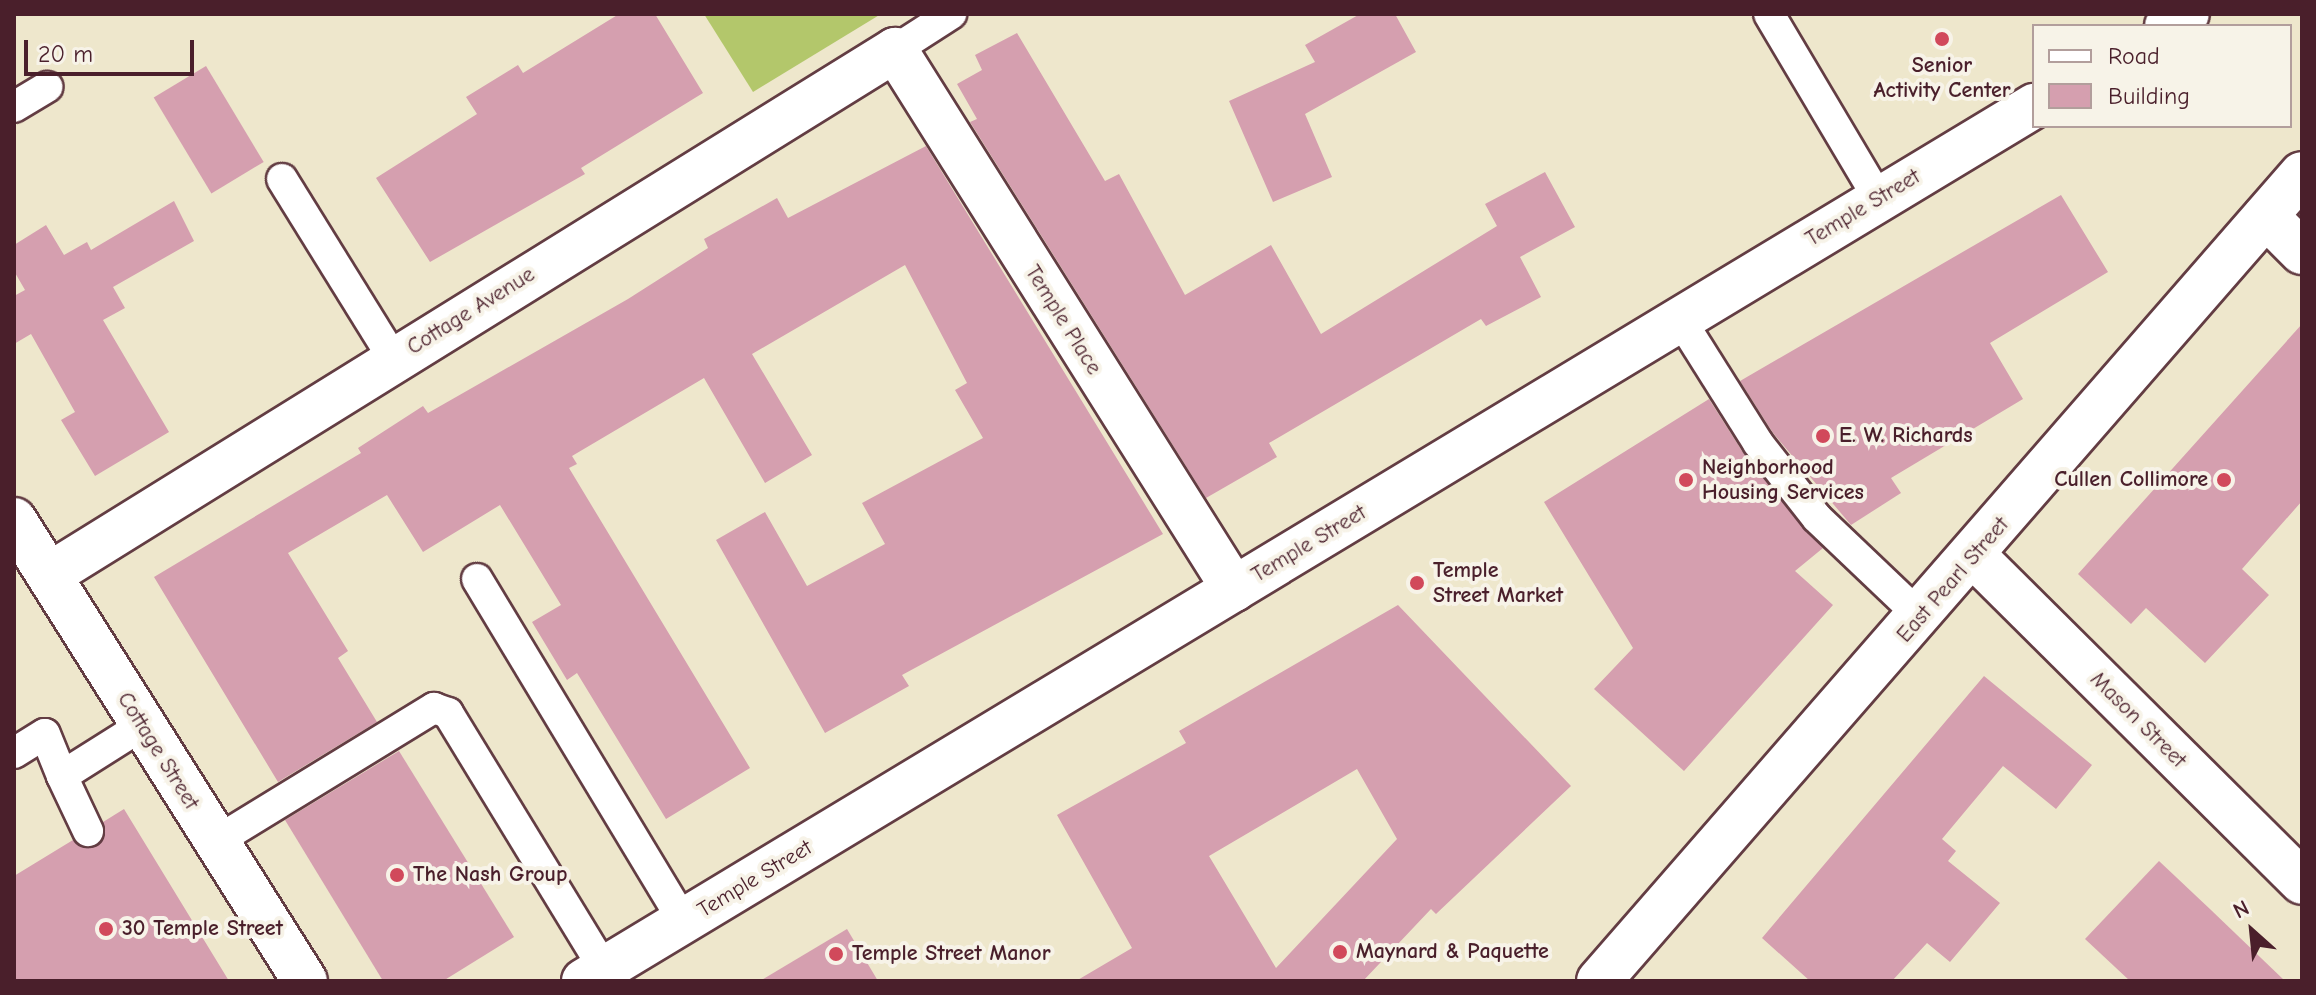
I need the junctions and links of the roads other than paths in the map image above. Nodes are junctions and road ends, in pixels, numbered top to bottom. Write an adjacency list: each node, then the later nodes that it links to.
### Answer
1 (951, 14): 3 (lane)
2 (1769, 14): 9 (lane)
3 (895, 50): 13 (street, Cottage Avenue); 18 (street, Temple Place)
4 (47, 87): 5 (lane)
5 (14, 107)
6 (2032, 107): 9 (street, Temple Street)
7 (2302, 174): 10 (street, East Pearl Street)
8 (282, 179): 13 (lane)
9 (1879, 199): 12 (street, Temple Street)
10 (2266, 216): 11 (street); 15 (street, East Pearl Street)
11 (2302, 252)
12 (1680, 319): 18 (street, Temple Street); 19 (lane)
13 (393, 358): 16 (street, Cottage Avenue)
14 (14, 520): 16 (street, Cottage Street)
15 (1975, 557): 19 (street, East Pearl Street); 25 (street, Mason Street)
16 (49, 575): 20 (street, Cottage Street)
17 (477, 579): 26 (lane)
18 (1234, 589): 26 (street, Temple Street)
19 (1921, 617): 29 (street, East Pearl Street)
20 (141, 726): 22 (lane); 24 (street, Cottage Street)
21 (14, 753): 22 (lane)
22 (62, 776): 23 (lane)
23 (88, 831)
24 (215, 842): 27 (lane); 28 (street, Cottage Street)
25 (2302, 882)
26 (684, 922): 27 (street, Temple Street)
27 (594, 975)
28 (305, 981)
29 (1599, 981)

